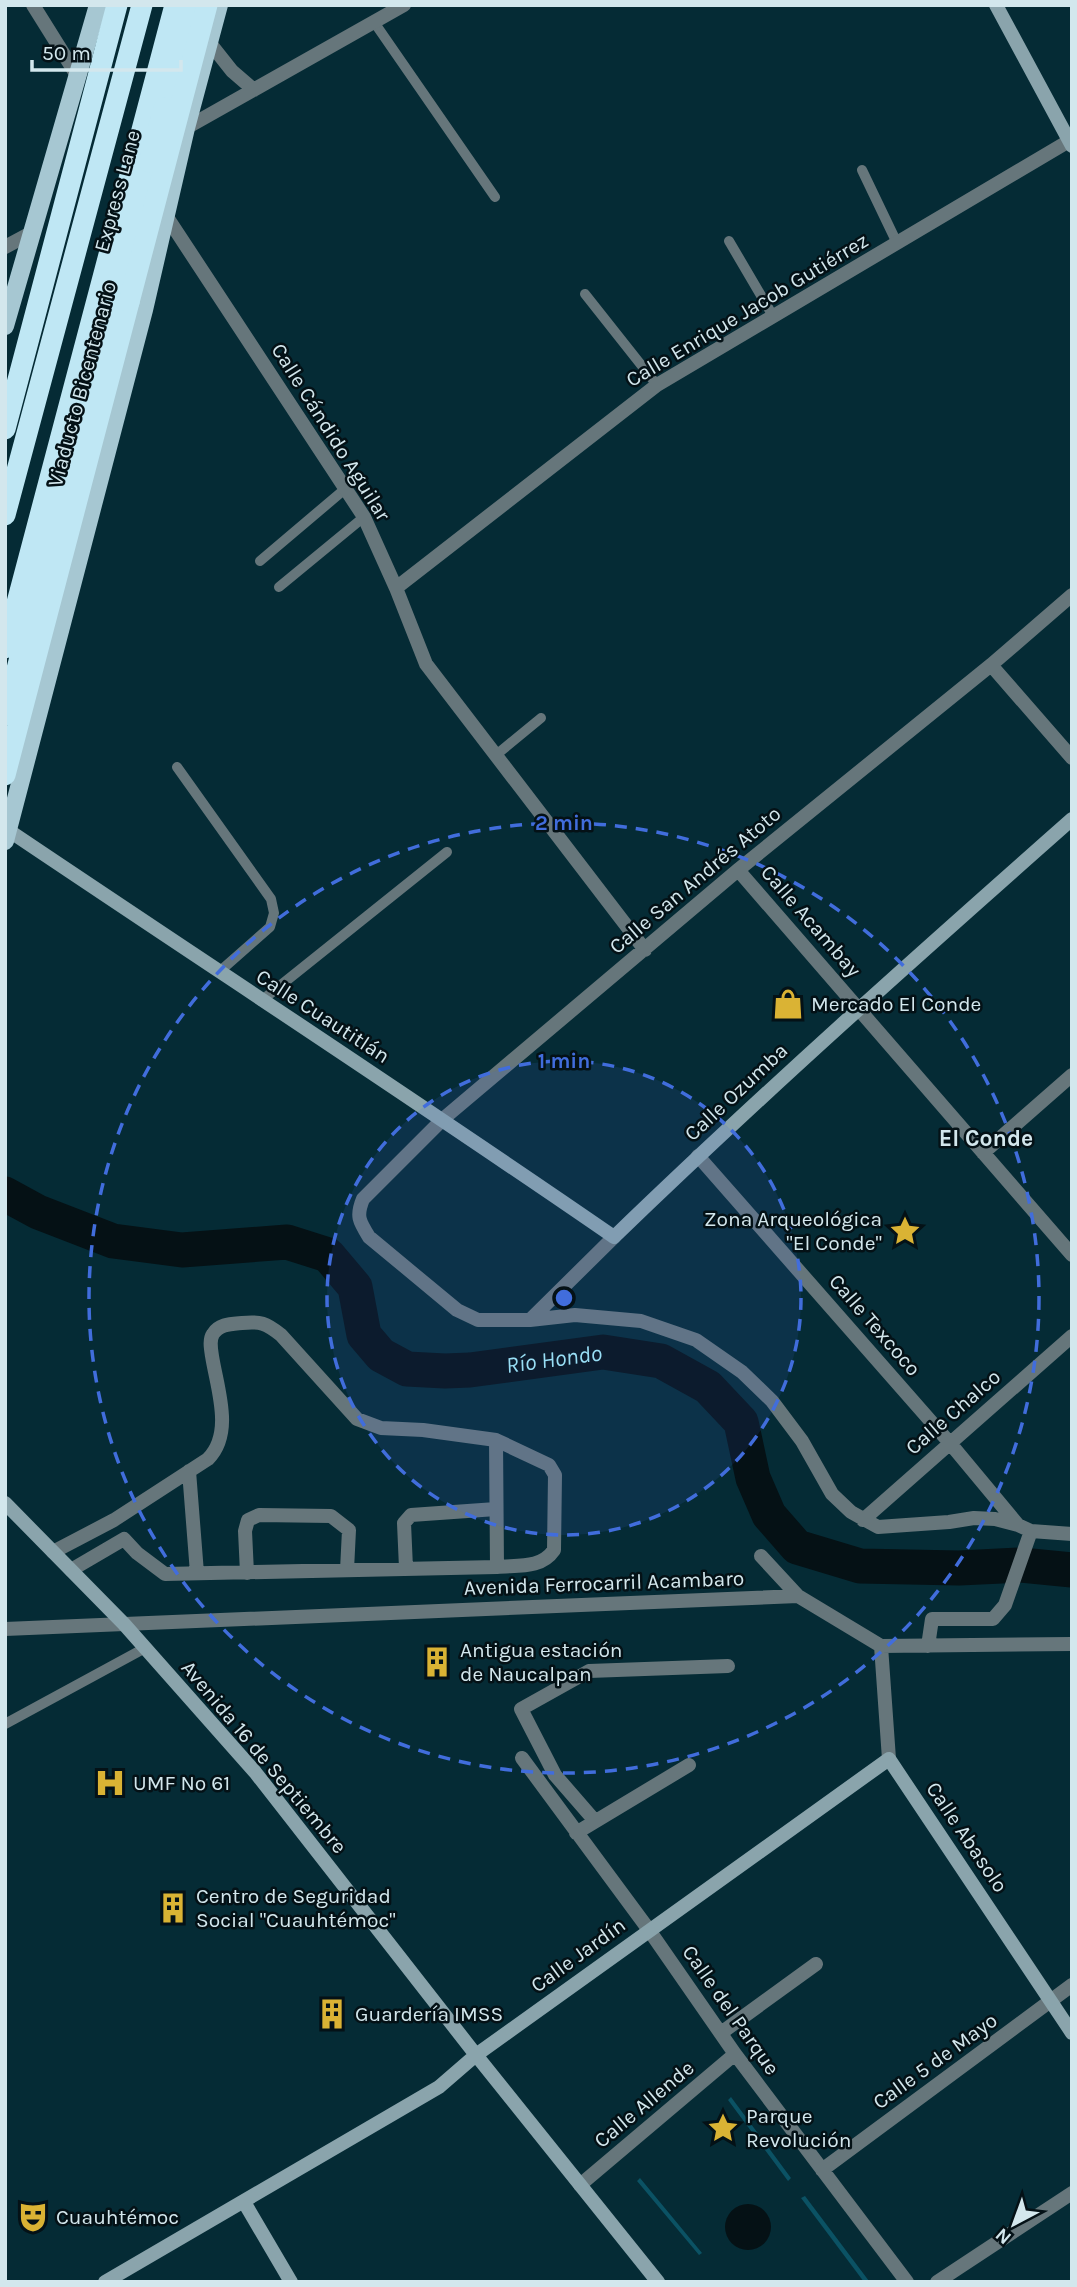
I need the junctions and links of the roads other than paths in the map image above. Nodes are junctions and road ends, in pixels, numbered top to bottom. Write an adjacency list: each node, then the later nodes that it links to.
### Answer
1 (33, 5): 14 (street)
2 (99, 5): 14 (main road)
3 (117, 5): 30 (highway)
4 (142, 5): 32 (highway)
5 (175, 5): 19 (highway)
6 (190, 5): 40 (highway, Express Lane, bridge)
7 (207, 5): 45 (highway, Viaducto Bicentenario, bridge)
8 (219, 5): 12 (main road)
9 (404, 5): 11 (street)
10 (996, 5): 17 (street)
11 (373, 22): 15 (street); 20 (lane)
12 (209, 42): 13 (main road); 15 (street)
13 (202, 68): 16 (main road); 19 (highway)
14 (78, 77): 22 (main road)
15 (254, 90): 16 (street)
16 (186, 128): 21 (main road)
17 (1070, 144): 24 (street, Calle Enrique Jacob Gutiérrez)
18 (862, 170): 24 (lane)
19 (132, 171): 38 (highway)
20 (495, 197)
21 (165, 214): 31 (street, Calle Cándido Aguilar); 47 (main road)
22 (33, 232): 25 (street); 28 (main road)
23 (729, 242): 27 (lane)
24 (897, 243): 27 (street, Calle Enrique Jacob Gutiérrez)
25 (5, 247)
26 (585, 294): 29 (lane)
27 (774, 316): 29 (street, Calle Enrique Jacob Gutiérrez)
28 (5, 326)
29 (657, 385): 36 (street, Calle Enrique Jacob Gutiérrez)
30 (5, 429)
31 (345, 489): 33 (street, Calle Cándido Aguilar); 34 (lane)
32 (5, 515)
33 (364, 517): 35 (lane); 36 (street, Calle Cándido Aguilar)
34 (260, 561)
35 (279, 587)
36 (396, 588): 42 (street, Calle Cándido Aguilar)
37 (1072, 595): 39 (street, Calle San Andrés Atoto)
38 (5, 648)
39 (990, 665): 43 (street); 49 (street, Calle San Andrés Atoto)
40 (5, 715)
41 (541, 718): 42 (lane)
42 (496, 755): 50 (street, Calle Cándido Aguilar)
43 (1072, 758)
44 (177, 767): 51 (lane)
45 (5, 775)
46 (1072, 818): 53 (street, Calle Ozumba)
47 (7, 836): 51 (street, Calle Cuautitlán)
48 (447, 852): 52 (lane)
49 (738, 870): 50 (street, Calle San Andrés Atoto); 53 (street, Calle Acambay)
50 (645, 950): 55 (street, Calle San Andrés Atoto)
51 (219, 972): 52 (street, Calle Cuautitlán)
52 (261, 1000): 55 (street, Calle Cuautitlán)
53 (859, 1007): 56 (street, Calle Acambay); 57 (street, Calle Ozumba)
54 (1072, 1074): 56 (street)
55 (443, 1119): 58 (street, Calle Cuautitlán); 60 (street, Calle San Andrés Atoto)
56 (983, 1153): 59 (street, Calle Acambay)
57 (698, 1156): 58 (street, Calle Ozumba); 63 (street, Calle Texcoco)
58 (614, 1237): 60 (street, Calle Ozumba)
59 (1072, 1255)
60 (530, 1320): 68 (street)
61 (1072, 1336): 63 (street, Calle Chalco)
62 (496, 1440): 64 (street); 66 (street); 74 (street)
63 (949, 1442): 68 (street, Calle Chalco); 69 (street, Calle Texcoco)
64 (189, 1471): 67 (street); 78 (street)
65 (5, 1503): 72 (street, Avenida 16 de Septiembre)
66 (496, 1509): 74 (street); 75 (street)
67 (114, 1520): 71 (street); 72 (street)
68 (863, 1520): 69 (street)
69 (1025, 1532): 70 (street); 85 (street)
70 (1072, 1534)
71 (124, 1539): 76 (street); 78 (street)
72 (53, 1552): 76 (street, Avenida 16 de Septiembre)
73 (761, 1556): 80 (street)
74 (497, 1567): 75 (street)
75 (406, 1568): 77 (street)
76 (71, 1570): 81 (street, Avenida 16 de Septiembre)
77 (348, 1570): 79 (street); 79 (street)
78 (197, 1573): 79 (street)
79 (247, 1573)
80 (798, 1596): 81 (street, Avenida Ferrocarril Acambaro); 84 (street)
81 (124, 1624): 82 (street, Avenida Ferrocarril Acambaro); 86 (street, Avenida 16 de Septiembre)
82 (5, 1629)
83 (1072, 1644): 85 (street)
84 (881, 1646): 85 (street); 90 (street, Calle Abasolo)
85 (928, 1646)
86 (145, 1648): 88 (lane); 101 (street, Avenida 16 de Septiembre)
87 (727, 1666): 92 (street)
88 (5, 1724)
89 (522, 1758): 93 (street, Calle del Parque)
90 (889, 1759): 94 (street, Calle Jardín); 97 (street, Calle Abasolo)
91 (689, 1765): 92 (street)
92 (595, 1821): 93 (street)
93 (576, 1833): 94 (street, Calle del Parque)
94 (649, 1930): 99 (street, Calle del Parque); 101 (street, Calle Jardín)
95 (816, 1964): 99 (street)
96 (1072, 1985): 97 (street, Calle 5 de Mayo)
97 (1052, 2001): 98 (street, Calle Abasolo); 102 (street, Calle 5 de Mayo)
98 (1072, 2033)
99 (721, 2034): 100 (street, Calle del Parque)
100 (735, 2054): 102 (street, Calle del Parque); 103 (street, Calle Allende)
101 (476, 2055): 103 (street, Avenida 16 de Septiembre); 105 (street, Calle Jardín)
102 (822, 2170): 109 (street, Calle del Parque)
103 (580, 2185): 108 (street, Avenida 16 de Septiembre)
104 (1072, 2193): 110 (street)
105 (244, 2202): 106 (street, Calle Jardín); 107 (street)
106 (105, 2282)
107 (291, 2282)
108 (658, 2282)
109 (907, 2282)
110 (937, 2282)

